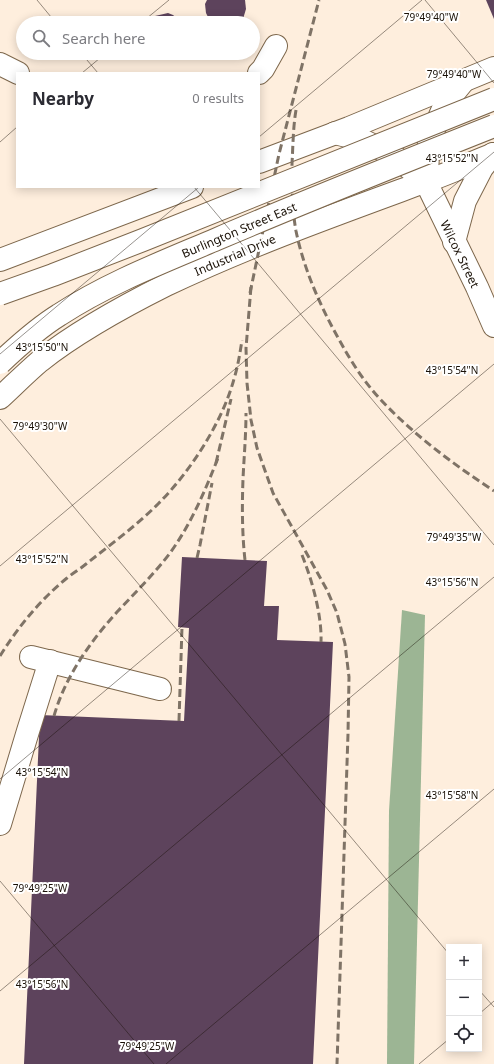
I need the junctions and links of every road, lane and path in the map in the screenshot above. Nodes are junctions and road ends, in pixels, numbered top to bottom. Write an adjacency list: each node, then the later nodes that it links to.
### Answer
1 (276, 46): 5 (street)
2 (0, 64): 4 (street)
3 (494, 68): 6 (street)
4 (16, 72)
5 (260, 72)
6 (465, 80): 9 (street); 12 (street)
7 (494, 99): 16 (street, Burlington Street East, bridge)
8 (494, 126): 18 (street, Burlington Street East, bridge)
9 (335, 133): 11 (street); 12 (street)
10 (493, 154): 12 (street, Industrial Drive); 14 (street)
11 (260, 162)
12 (426, 182): 14 (street, Wilcox Street); 19 (street, Industrial Drive)
13 (189, 188): 15 (street)
14 (454, 242): 17 (street, Wilcox Street)
15 (0, 260)
16 (0, 294)
17 (494, 326)
18 (0, 362)
19 (0, 398)
20 (160, 689): 21 (street)
21 (0, 824)

